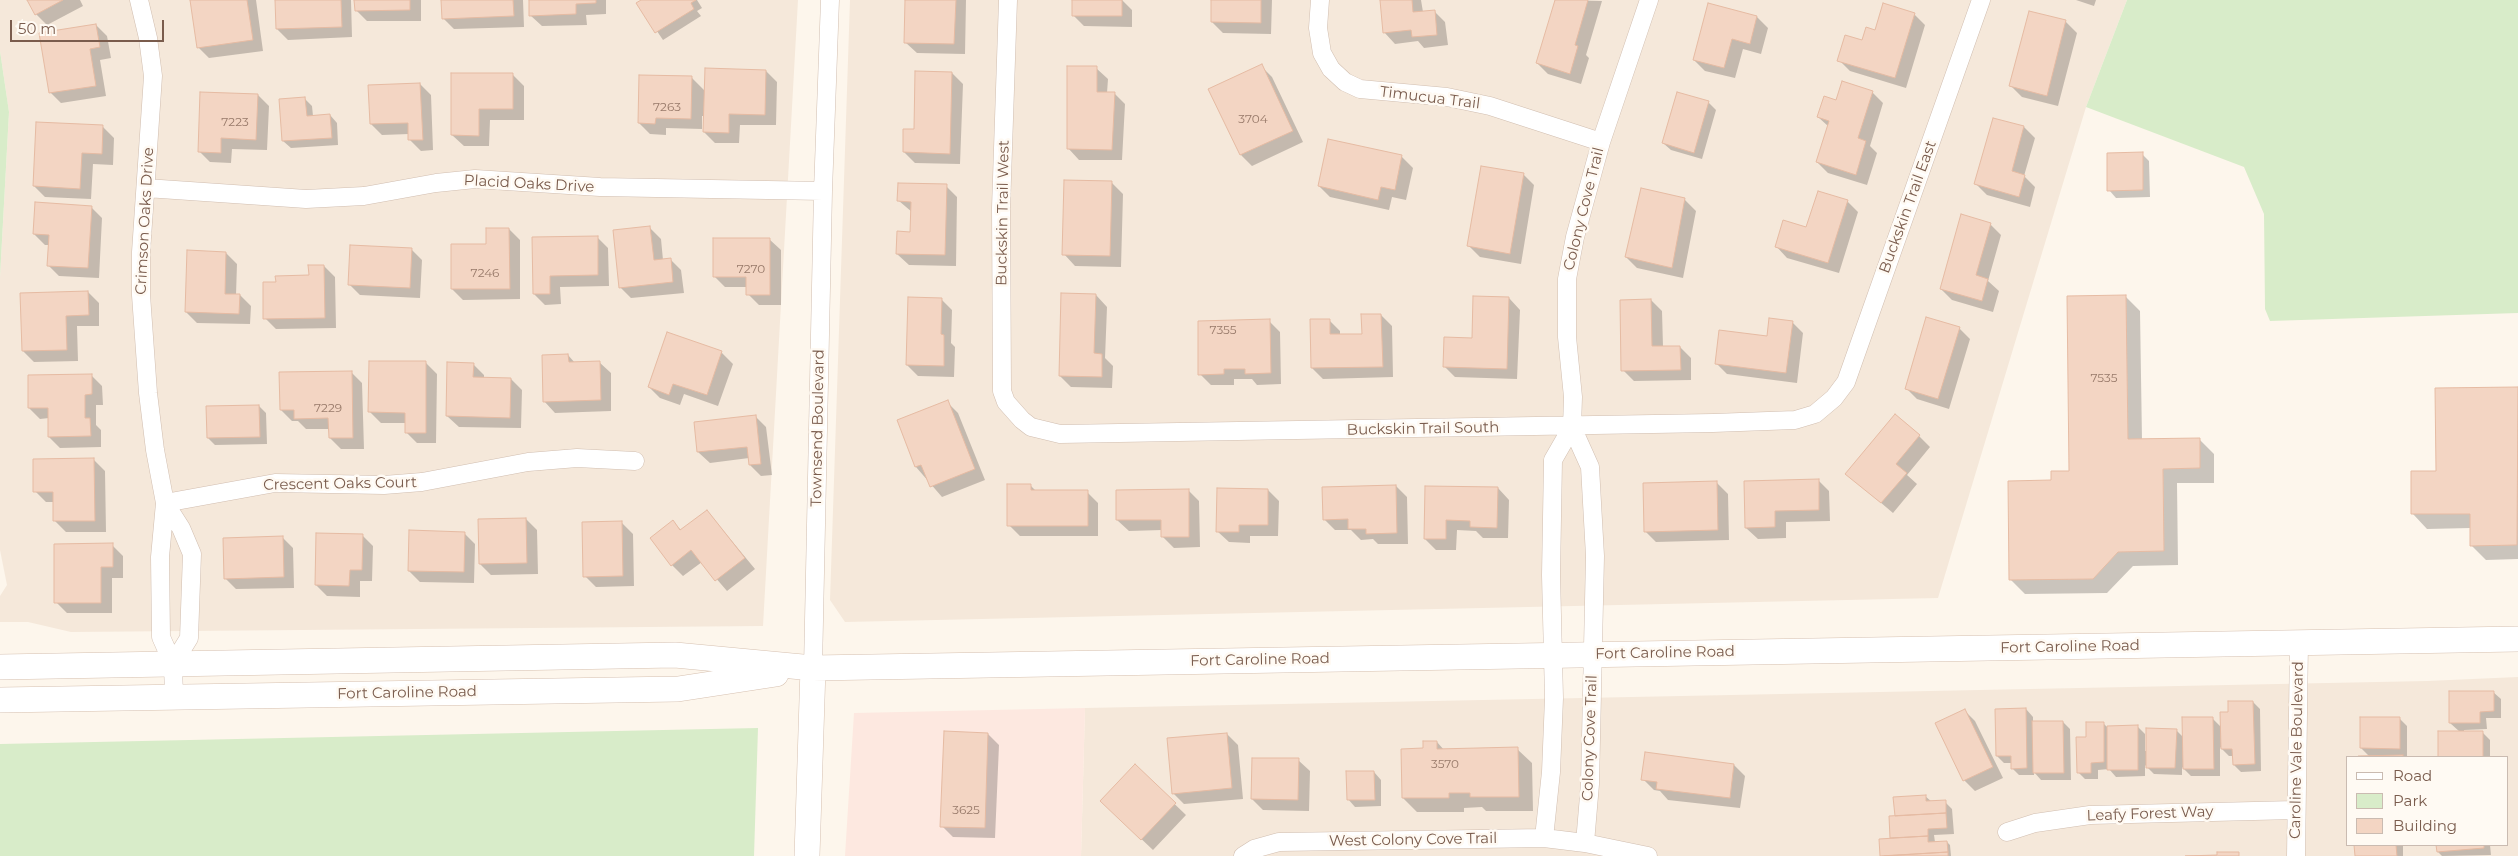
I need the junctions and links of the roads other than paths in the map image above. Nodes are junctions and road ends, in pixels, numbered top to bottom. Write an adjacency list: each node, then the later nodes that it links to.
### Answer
1 (139, 0): 8 (street, Crimson Oaks Drive)
2 (830, 0): 9 (street, Townsend Boulevard)
3 (1008, 0): 11 (street, Buckskin Trail West)
4 (1320, 0): 7 (street, Timucua Trail)
5 (1650, 0): 7 (street, Colony Cove Trail)
6 (1981, 0): 10 (street, Buckskin Trail East)
7 (1601, 142): 12 (street, Colony Cove Trail)
8 (146, 188): 9 (street, Placid Oaks Drive); 14 (street, Crimson Oaks Drive)
9 (823, 191): 21 (street, Townsend Boulevard)
10 (1824, 407): 12 (street, Buckskin Trail South)
11 (1022, 420): 12 (street, Buckskin Trail South)
12 (1572, 426): 17 (street, Colony Cove Trail); 18 (street, Colony Cove Trail)
13 (634, 461): 14 (street, Crescent Oaks Court)
14 (165, 503): 19 (street, Crimson Oaks Drive); 19 (street, Crimson Oaks Drive)
15 (2518, 639): 16 (street, Fort Caroline Road)
16 (2299, 643): 18 (street, Fort Caroline Road); 24 (street, Caroline Vale Boulevard)
17 (1554, 654): 18 (street, Fort Caroline Road); 21 (street, Fort Caroline Road); 26 (street, Colony Cove Trail)
18 (1594, 654): 27 (street, Colony Cove Trail)
19 (173, 664): 20 (street, Fort Caroline Road); 21 (street, Fort Caroline Road); 22 (street, Crimson Oaks Drive)
20 (0, 667)
21 (813, 668): 22 (street, Fort Caroline Road); 28 (street, Townsend Boulevard)
22 (174, 697): 23 (street, Fort Caroline Road)
23 (0, 700)
24 (2296, 810): 25 (street, Leafy Forest Way); 31 (street, Caroline Vale Boulevard)
25 (2007, 832)
26 (1544, 838): 27 (street, West Colony Cove Trail); 29 (street, West Colony Cove Trail)
27 (1585, 843): 30 (street, West Colony Cove Trail)
28 (806, 856)
29 (1243, 856)
30 (1648, 856)
31 (2296, 856)

